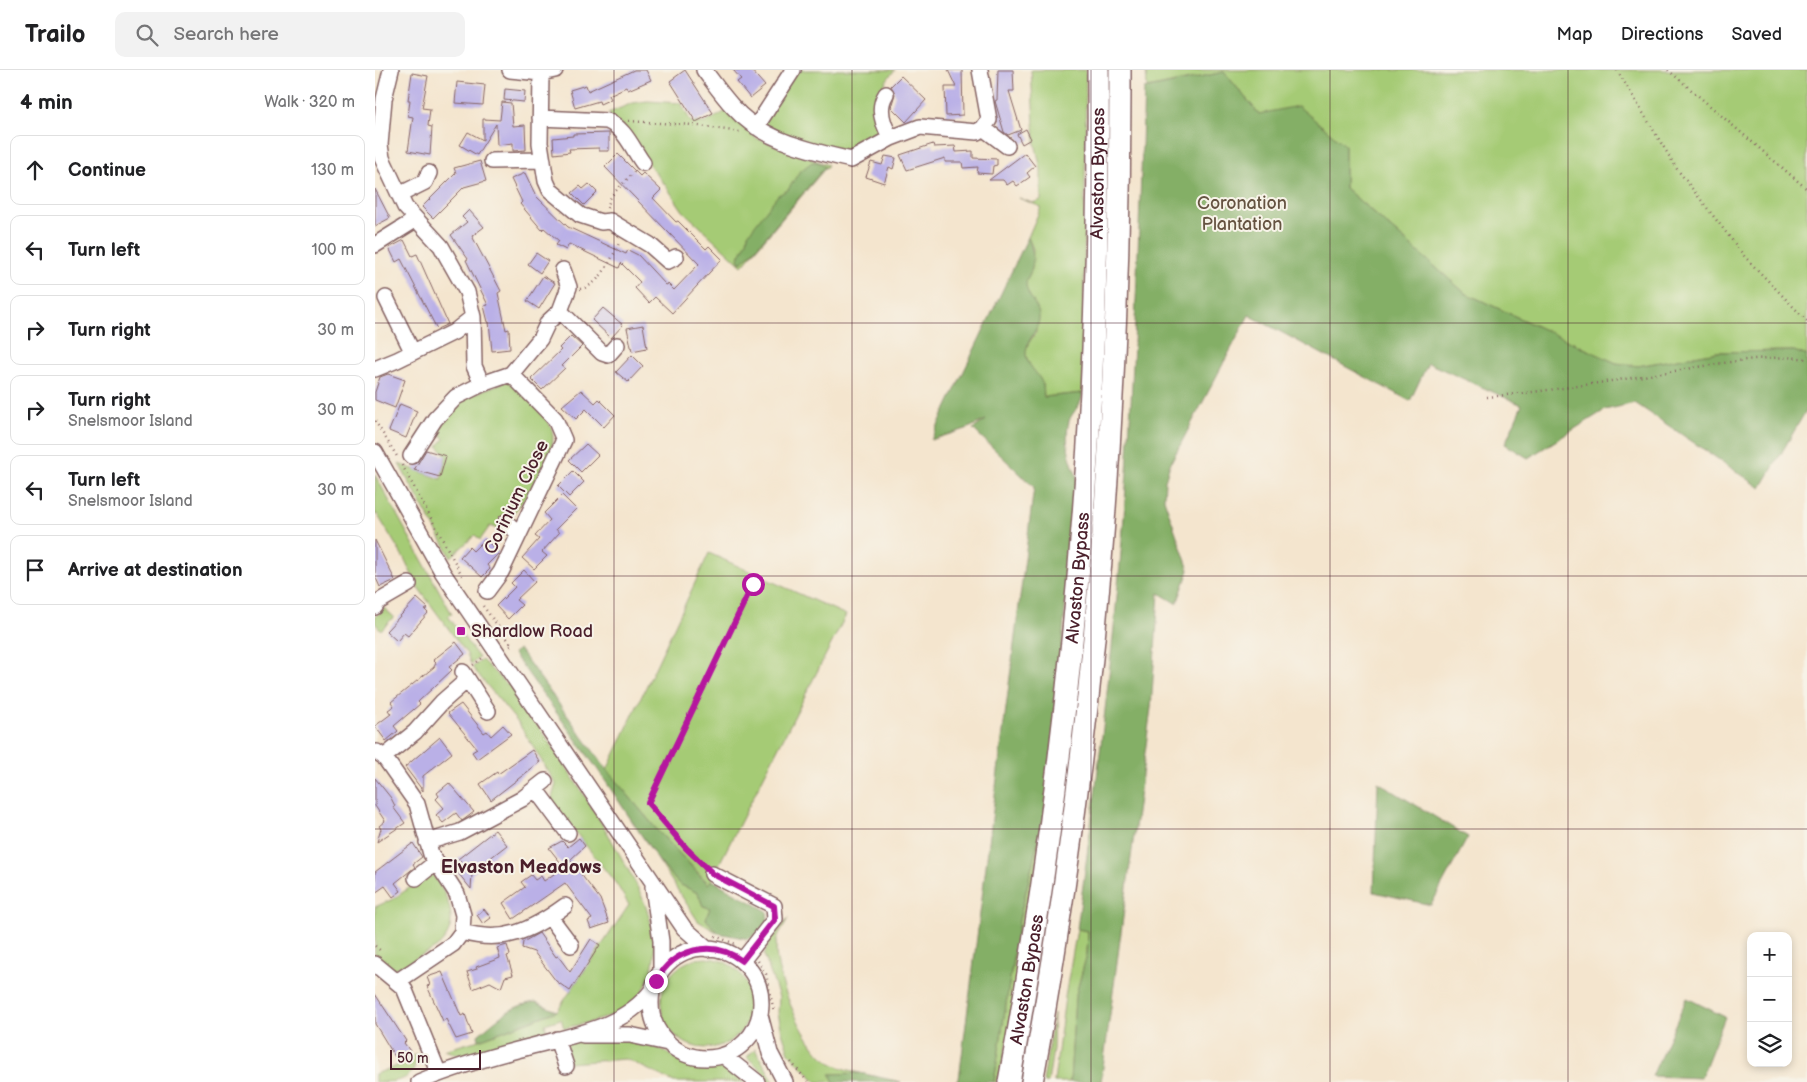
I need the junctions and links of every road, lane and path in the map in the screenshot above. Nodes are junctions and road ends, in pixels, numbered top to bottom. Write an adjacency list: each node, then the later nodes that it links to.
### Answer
1 (391, 70): 17 (street)
2 (510, 70): 10 (street)
3 (704, 70): 14 (street)
4 (793, 70): 14 (street)
5 (980, 70): 15 (street)
6 (1098, 70): 85 (highway, Alvaston Bypass)
7 (1120, 70): 86 (highway, Alvaston Bypass)
8 (1617, 70): 35 (path)
9 (1668, 70): 23 (path)
10 (548, 71): 12 (street)
11 (886, 94): 16 (street)
12 (540, 118): 13 (street); 19 (street)
13 (607, 121): 14 (path); 21 (street)
14 (757, 127): 16 (street)
15 (983, 128): 16 (street); 18 (street)
16 (891, 138)
17 (377, 145): 24 (street)
18 (1007, 146)
19 (543, 160): 20 (street); 26 (street)
20 (492, 161)
21 (643, 163): 26 (path)
22 (429, 173): 24 (street)
23 (1807, 189)
24 (399, 195): 25 (street)
25 (415, 220): 28 (street); 34 (street)
26 (605, 221): 27 (street)
27 (625, 230): 29 (street); 31 (path)
28 (375, 245)
29 (676, 257)
30 (563, 270): 31 (street)
31 (569, 290): 33 (street)
32 (386, 298): 37 (street)
33 (560, 310): 36 (street); 40 (street)
34 (473, 317): 37 (street); 41 (street)
35 (1807, 320)
36 (617, 345)
37 (412, 351): 39 (street)
38 (1807, 359): 42 (path)
39 (375, 369)
40 (511, 374): 41 (street); 47 (street, Corinium Close)
41 (482, 384): 45 (street)
42 (1487, 397)
43 (375, 421): 48 (path)
44 (375, 452): 53 (street)
45 (411, 456)
46 (506, 522): 47 (street)
47 (519, 534): 51 (street, Corinium Close)
48 (465, 580)
49 (409, 584): 52 (street)
50 (753, 584): 59 (path)
51 (483, 596): 53 (path)
52 (376, 602)
53 (496, 652): 54 (path); 61 (street)
54 (468, 681): 55 (street); 57 (street)
55 (488, 711)
56 (568, 833): 57 (street)
57 (427, 842): 58 (street)
58 (435, 863): 60 (street); 64 (street)
59 (713, 874): 67 (street)
60 (416, 878)
61 (652, 883): 65 (street); 69 (street)
62 (565, 906): 63 (street)
63 (550, 918): 64 (street); 66 (street)
64 (462, 932): 70 (street)
65 (709, 941): 67 (street); 67 (path); 69 (street)
66 (571, 945)
67 (745, 957): 72 (street); 73 (path)
68 (376, 966): 70 (street)
69 (661, 972): 71 (street)
70 (398, 981): 80 (street)
71 (653, 989): 74 (street); 76 (street)
72 (759, 1015): 77 (street); 83 (street)
73 (775, 1017)
74 (576, 1035): 75 (street); 76 (street)
75 (557, 1039): 79 (street); 80 (street)
76 (668, 1043): 77 (street)
77 (724, 1056): 82 (street)
78 (787, 1057): 84 (path)
79 (566, 1066)
80 (439, 1074): 81 (street)
81 (419, 1082)
82 (757, 1082)
83 (785, 1082)
84 (808, 1082)
85 (1009, 1082)
86 (1032, 1082)

